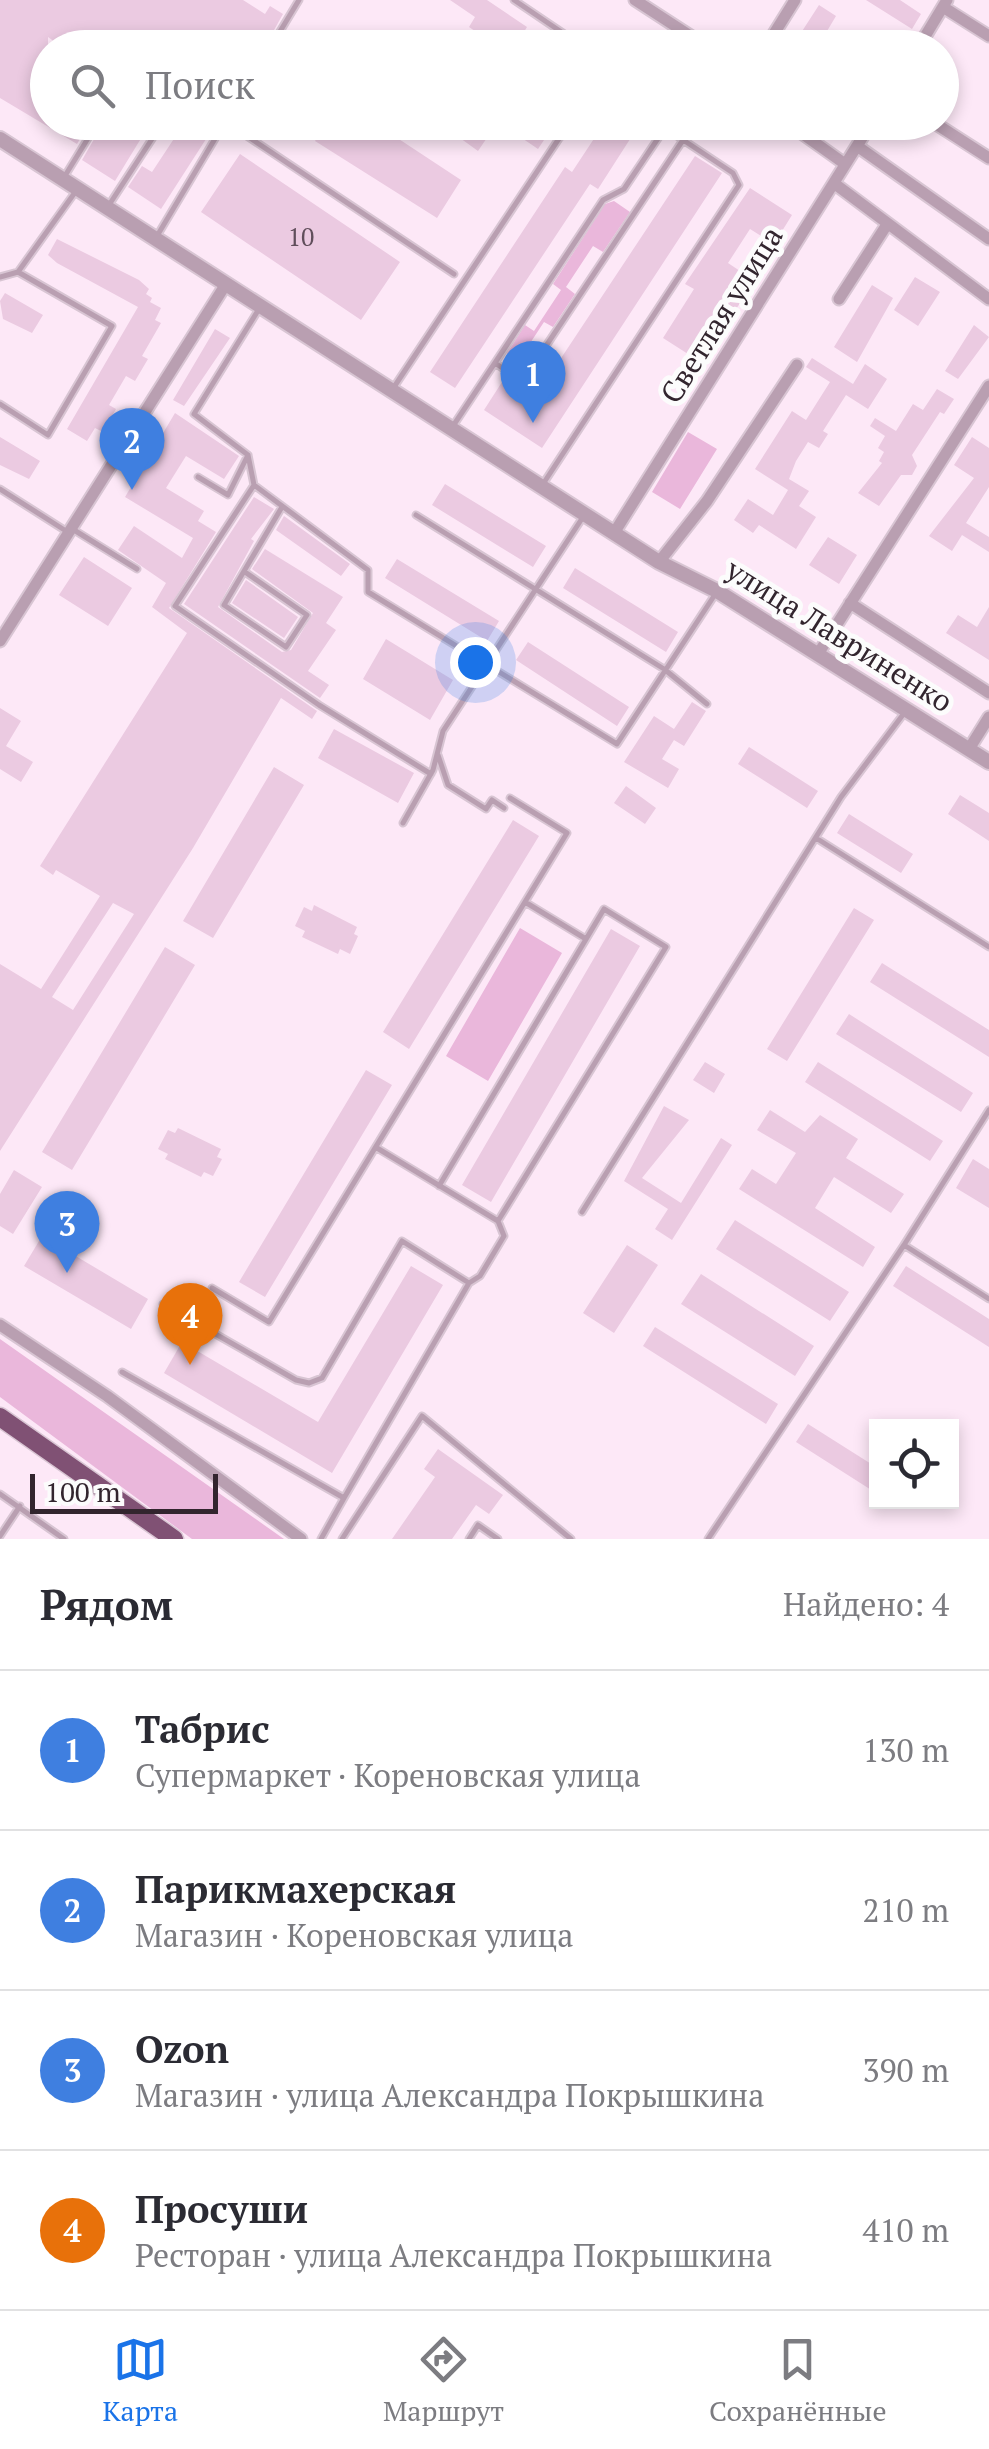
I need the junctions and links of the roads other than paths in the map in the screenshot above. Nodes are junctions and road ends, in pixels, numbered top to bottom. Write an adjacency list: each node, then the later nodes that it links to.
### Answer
1 (299, 0): 6 (lane)
2 (514, 0): 7 (lane)
3 (796, 0): 9 (street)
4 (644, 2): 8 (street)
5 (945, 3): 10 (street); 11 (street)
6 (281, 30)
7 (559, 30)
8 (683, 30)
9 (777, 30)
10 (929, 30)
11 (989, 36)
12 (0, 139): 26 (street, улица Лавриненко)
13 (959, 139): 24 (street)
14 (87, 140): 26 (lane)
15 (151, 140): 29 (lane)
16 (215, 140): 31 (lane)
17 (253, 140): 34 (lane)
18 (558, 140): 43 (lane)
19 (657, 140): 40 (lane)
20 (682, 140): 40 (lane); 49 (lane)
21 (811, 140): 25 (street)
22 (861, 140): 23 (street, Светлая улица)
23 (857, 146): 25 (street, Светлая улица); 32 (street)
24 (989, 158)
25 (845, 164): 27 (street, Светлая улица)
26 (63, 179): 28 (street, улица Лавриненко)
27 (834, 184): 30 (street); 55 (street, Светлая улица)
28 (78, 189): 29 (street, улица Лавриненко); 33 (lane)
29 (107, 208): 31 (street, улица Лавриненко)
30 (886, 226): 37 (street); 38 (street)
31 (156, 239): 36 (street, улица Лавриненко)
32 (989, 239)
33 (18, 272): 35 (lane); 44 (lane)
34 (454, 274)
35 (0, 277)
36 (226, 284): 39 (street, улица Лавриненко); 54 (street)
37 (839, 299)
38 (989, 299)
39 (260, 306): 43 (street, улица Лавриненко); 46 (lane)
40 (494, 363): 45 (lane)
41 (798, 365): 56 (street)
42 (989, 386): 61 (street)
43 (392, 390): 45 (street, улица Лавриненко)
44 (0, 404)
45 (451, 428): 49 (street, улица Лавриненко)
46 (248, 455): 47 (lane); 48 (lane)
47 (198, 477)
48 (254, 485): 51 (lane); 73 (lane)
49 (541, 486): 52 (street, улица Лавриненко)
50 (0, 489): 54 (lane)
51 (282, 506): 58 (lane); 64 (lane)
52 (584, 514): 55 (street, улица Лавриненко); 60 (lane)
53 (416, 515): 60 (lane)
54 (70, 530): 57 (lane); 62 (street)
55 (614, 533): 56 (street, улица Лавриненко)
56 (658, 562): 59 (street, улица Лавриненко)
57 (137, 569)
58 (244, 572): 58 (lane)
59 (717, 591): 63 (street, улица Лавриненко); 65 (lane)
60 (538, 592): 64 (lane); 65 (lane)
61 (850, 603): 63 (street); 66 (street, улица Лавриненко)
62 (0, 641)
63 (818, 654): 68 (street, улица Лавриненко)
64 (488, 665): 65 (lane); 71 (lane)
65 (664, 669): 67 (lane)
66 (989, 693)
67 (707, 704)
68 (907, 710): 70 (street, улица Лавриненко); 77 (lane)
69 (989, 717): 70 (street)
70 (968, 749): 72 (street, улица Лавриненко)
71 (438, 752): 73 (lane); 75 (lane)
72 (989, 762)
73 (431, 774): 76 (lane)
74 (510, 798): 78 (lane)
75 (504, 808)
76 (403, 823)
77 (816, 838): 80 (lane); 84 (lane)
78 (525, 902): 79 (lane); 82 (lane)
79 (586, 938): 83 (lane); 85 (lane)
80 (989, 947)
81 (989, 1110): 86 (lane)
82 (376, 1147): 83 (lane); 88 (lane)
83 (439, 1186): 85 (lane)
84 (582, 1212)
85 (498, 1221): 87 (lane)
86 (904, 1245): 89 (lane); 108 (lane)
87 (470, 1283): 90 (lane); 96 (lane)
88 (212, 1288)
89 (989, 1299)
90 (163, 1304)
91 (0, 1325): 102 (street)
92 (122, 1372): 96 (lane)
93 (0, 1418): 101 (highway)
94 (0, 1431): 100 (highway)
95 (0, 1494): 97 (lane)
96 (344, 1498): 103 (lane)
97 (20, 1506): 98 (lane); 99 (lane)
98 (0, 1536)
99 (64, 1539)
100 (158, 1539)
101 (174, 1539)
102 (301, 1539)
103 (321, 1539)
104 (342, 1539): 107 (lane)
105 (469, 1539): 106 (lane)
106 (498, 1539)
107 (571, 1539)
108 (708, 1539)

